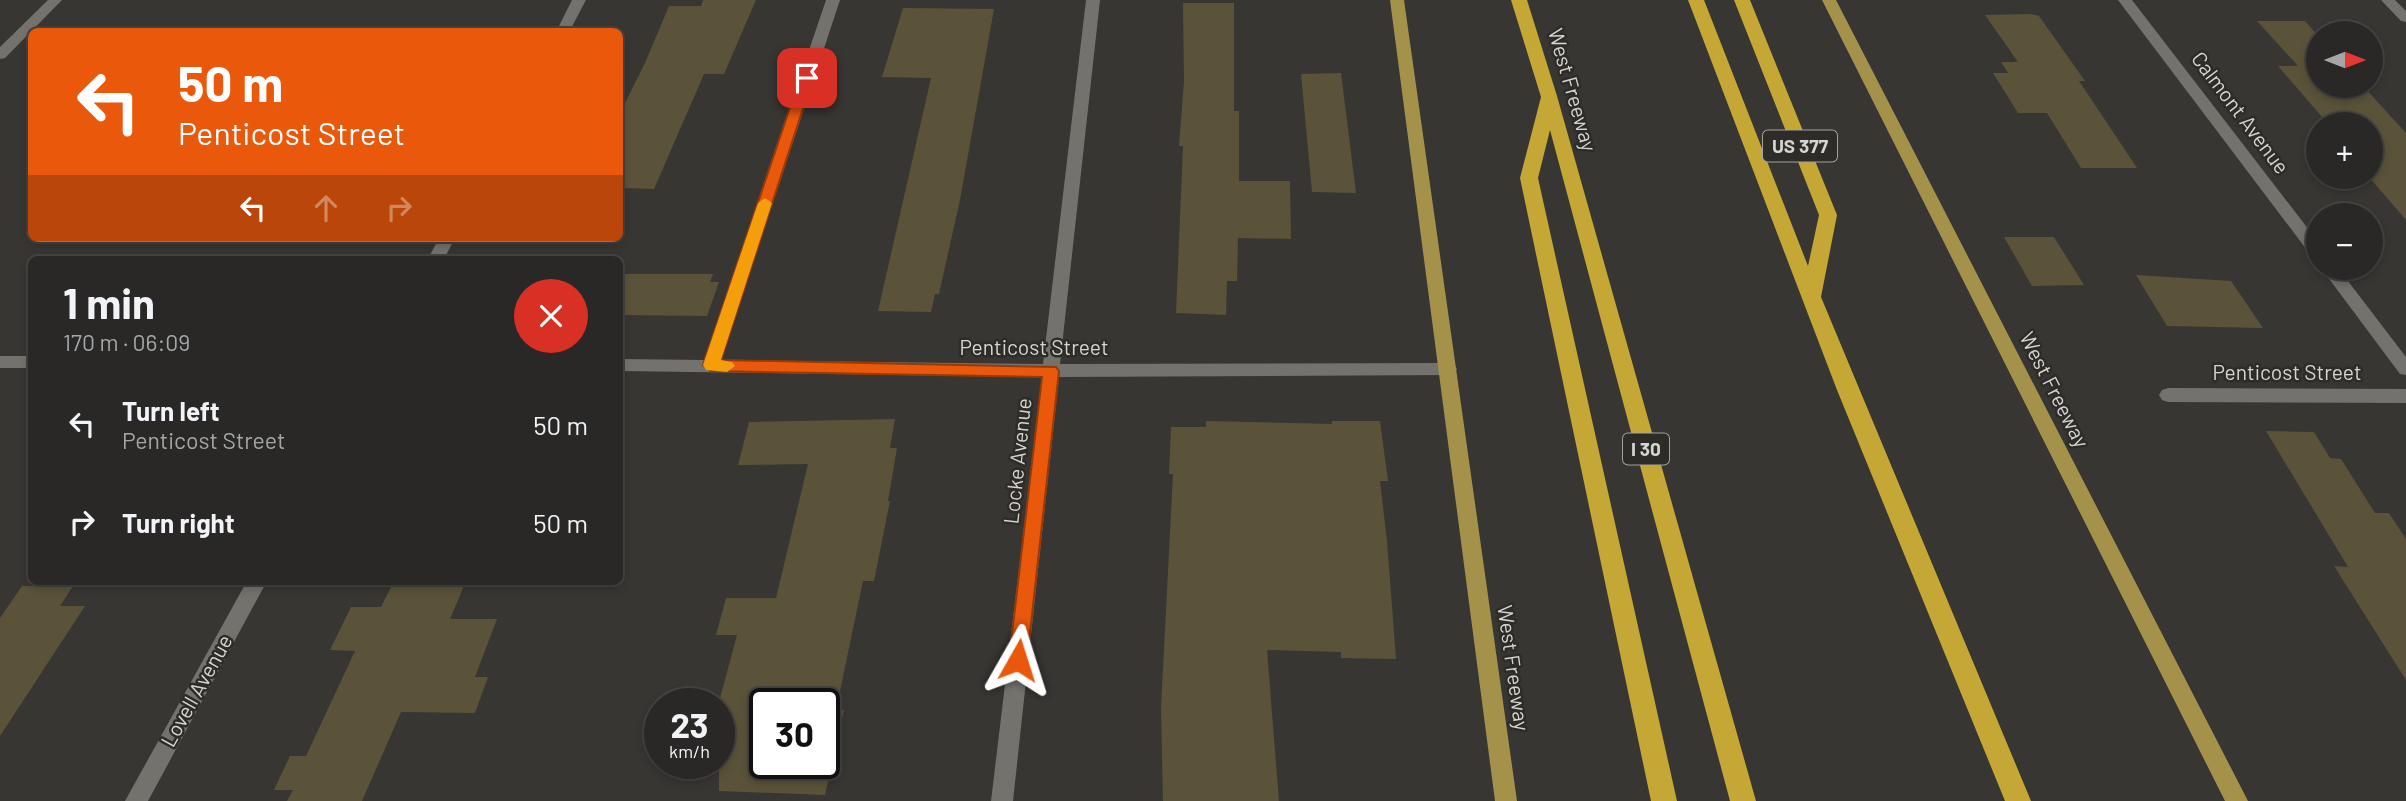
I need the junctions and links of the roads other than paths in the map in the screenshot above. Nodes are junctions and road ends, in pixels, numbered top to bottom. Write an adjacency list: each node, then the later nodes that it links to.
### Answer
1 (55, 0): 14 (street)
2 (579, 0): 13 (street)
3 (833, 0): 22 (street)
4 (1093, 0): 25 (street, Locke Avenue)
5 (1397, 0): 23 (main road, West Freeway)
6 (1519, 0): 15 (highway, West Freeway / I 30)
7 (1696, 0): 18 (highway)
8 (1742, 0): 18 (highway, US 377)
9 (1829, 0): 35 (main road, West Freeway)
10 (2125, 0): 16 (street, Calmont Avenue)
11 (2388, 0): 12 (street)
12 (2406, 18)
13 (564, 28)
14 (0, 55)
15 (1549, 96): 32 (highway); 33 (highway, West Freeway / I 30)
16 (2306, 237)
17 (2338, 280): 24 (street)
18 (1812, 296): 34 (highway)
19 (0, 362): 20 (street)
20 (28, 362)
21 (623, 365): 22 (street, Penticost Street)
22 (711, 365): 25 (street, Penticost Street)
23 (1448, 369): 25 (street, Penticost Street); 31 (main road, West Freeway)
24 (2406, 369)
25 (1051, 371): 30 (street, Locke Avenue)
26 (2168, 396): 27 (street, Penticost Street)
27 (2406, 396)
28 (255, 585): 29 (street, Lovell Avenue)
29 (136, 801)
30 (1002, 801)
31 (1506, 801)
32 (1664, 801)
33 (1743, 801)
34 (2018, 801)
35 (2236, 801)

